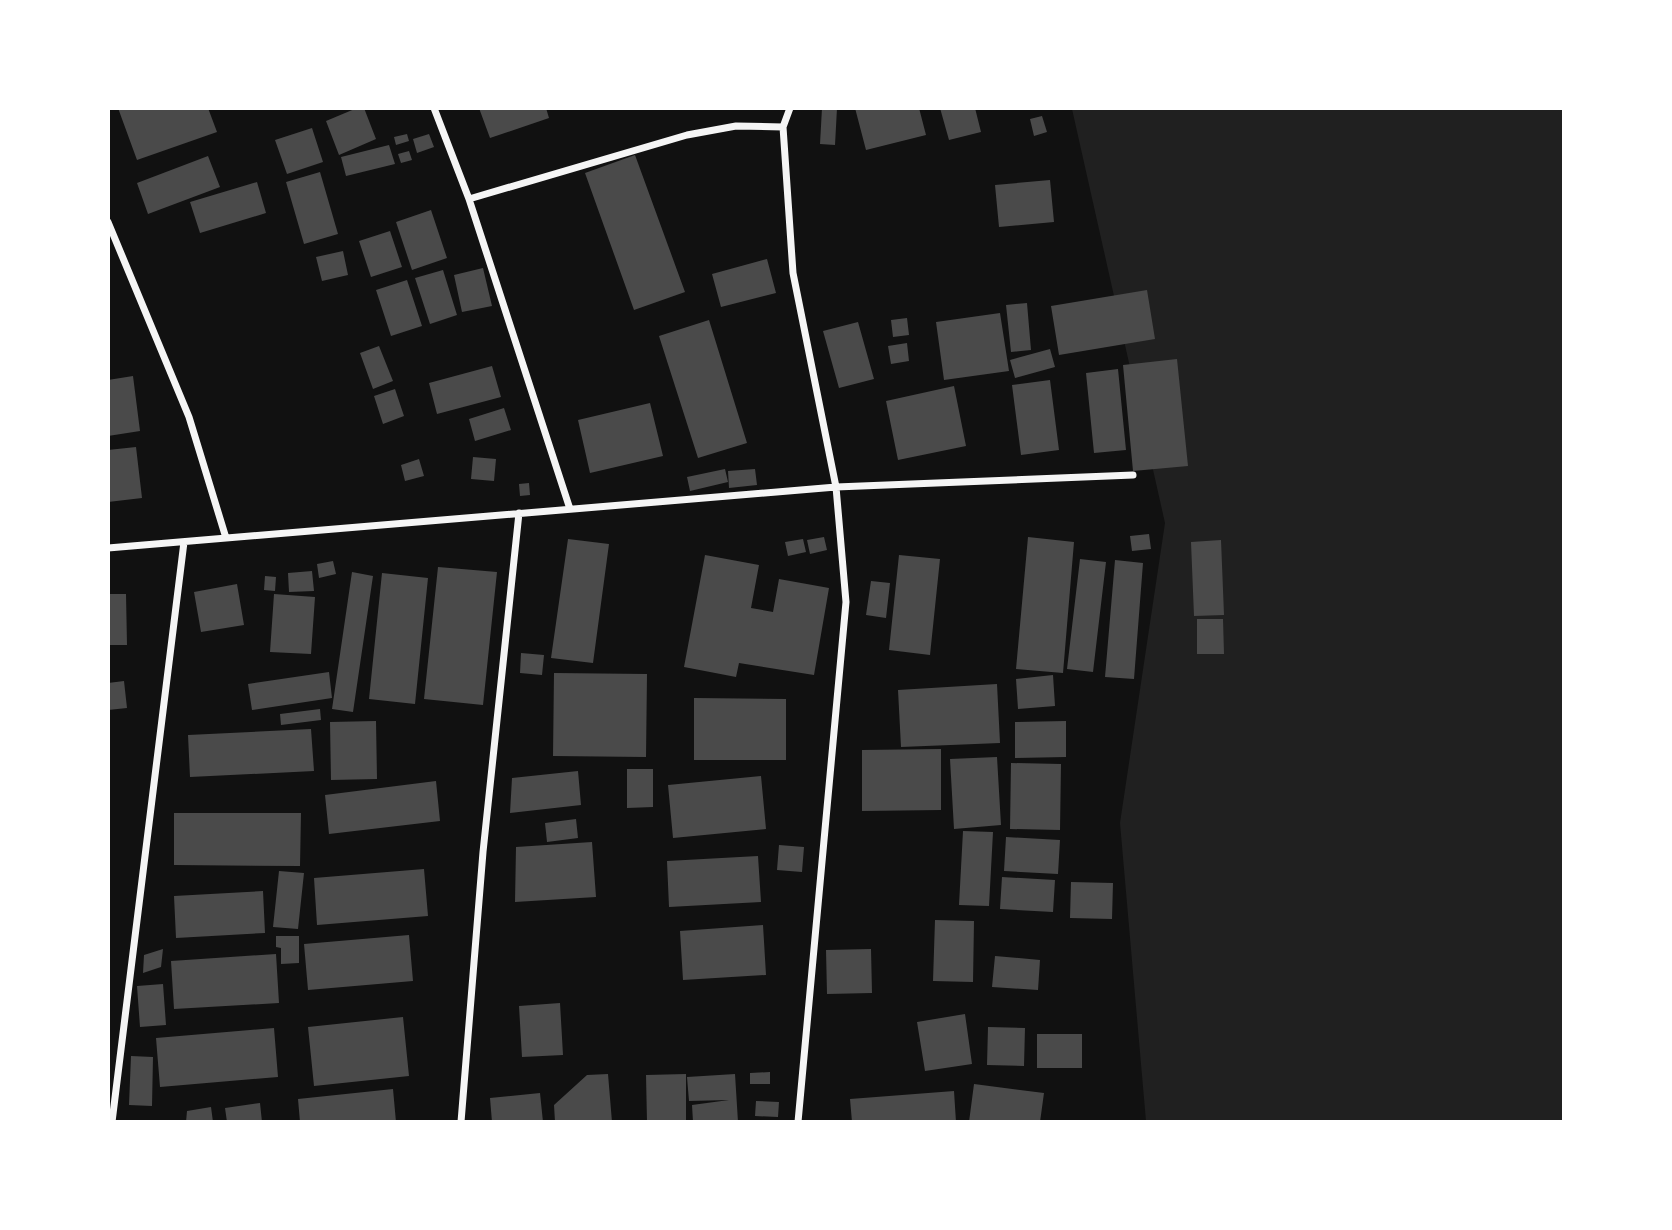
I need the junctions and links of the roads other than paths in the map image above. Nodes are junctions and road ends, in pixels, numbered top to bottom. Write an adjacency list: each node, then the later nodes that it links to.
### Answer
1 (434, 108): 4 (street)
2 (790, 108): 3 (street)
3 (783, 127): 4 (street); 7 (street)
4 (469, 199): 8 (street)
5 (108, 222): 10 (street)
6 (1133, 475): 7 (street)
7 (836, 487): 8 (street); 15 (street)
8 (570, 509): 9 (street)
9 (519, 513): 10 (street); 14 (street)
10 (226, 538): 11 (street)
11 (184, 542): 12 (street); 13 (street)
12 (108, 548)
13 (112, 1122)
14 (461, 1122)
15 (798, 1122)

